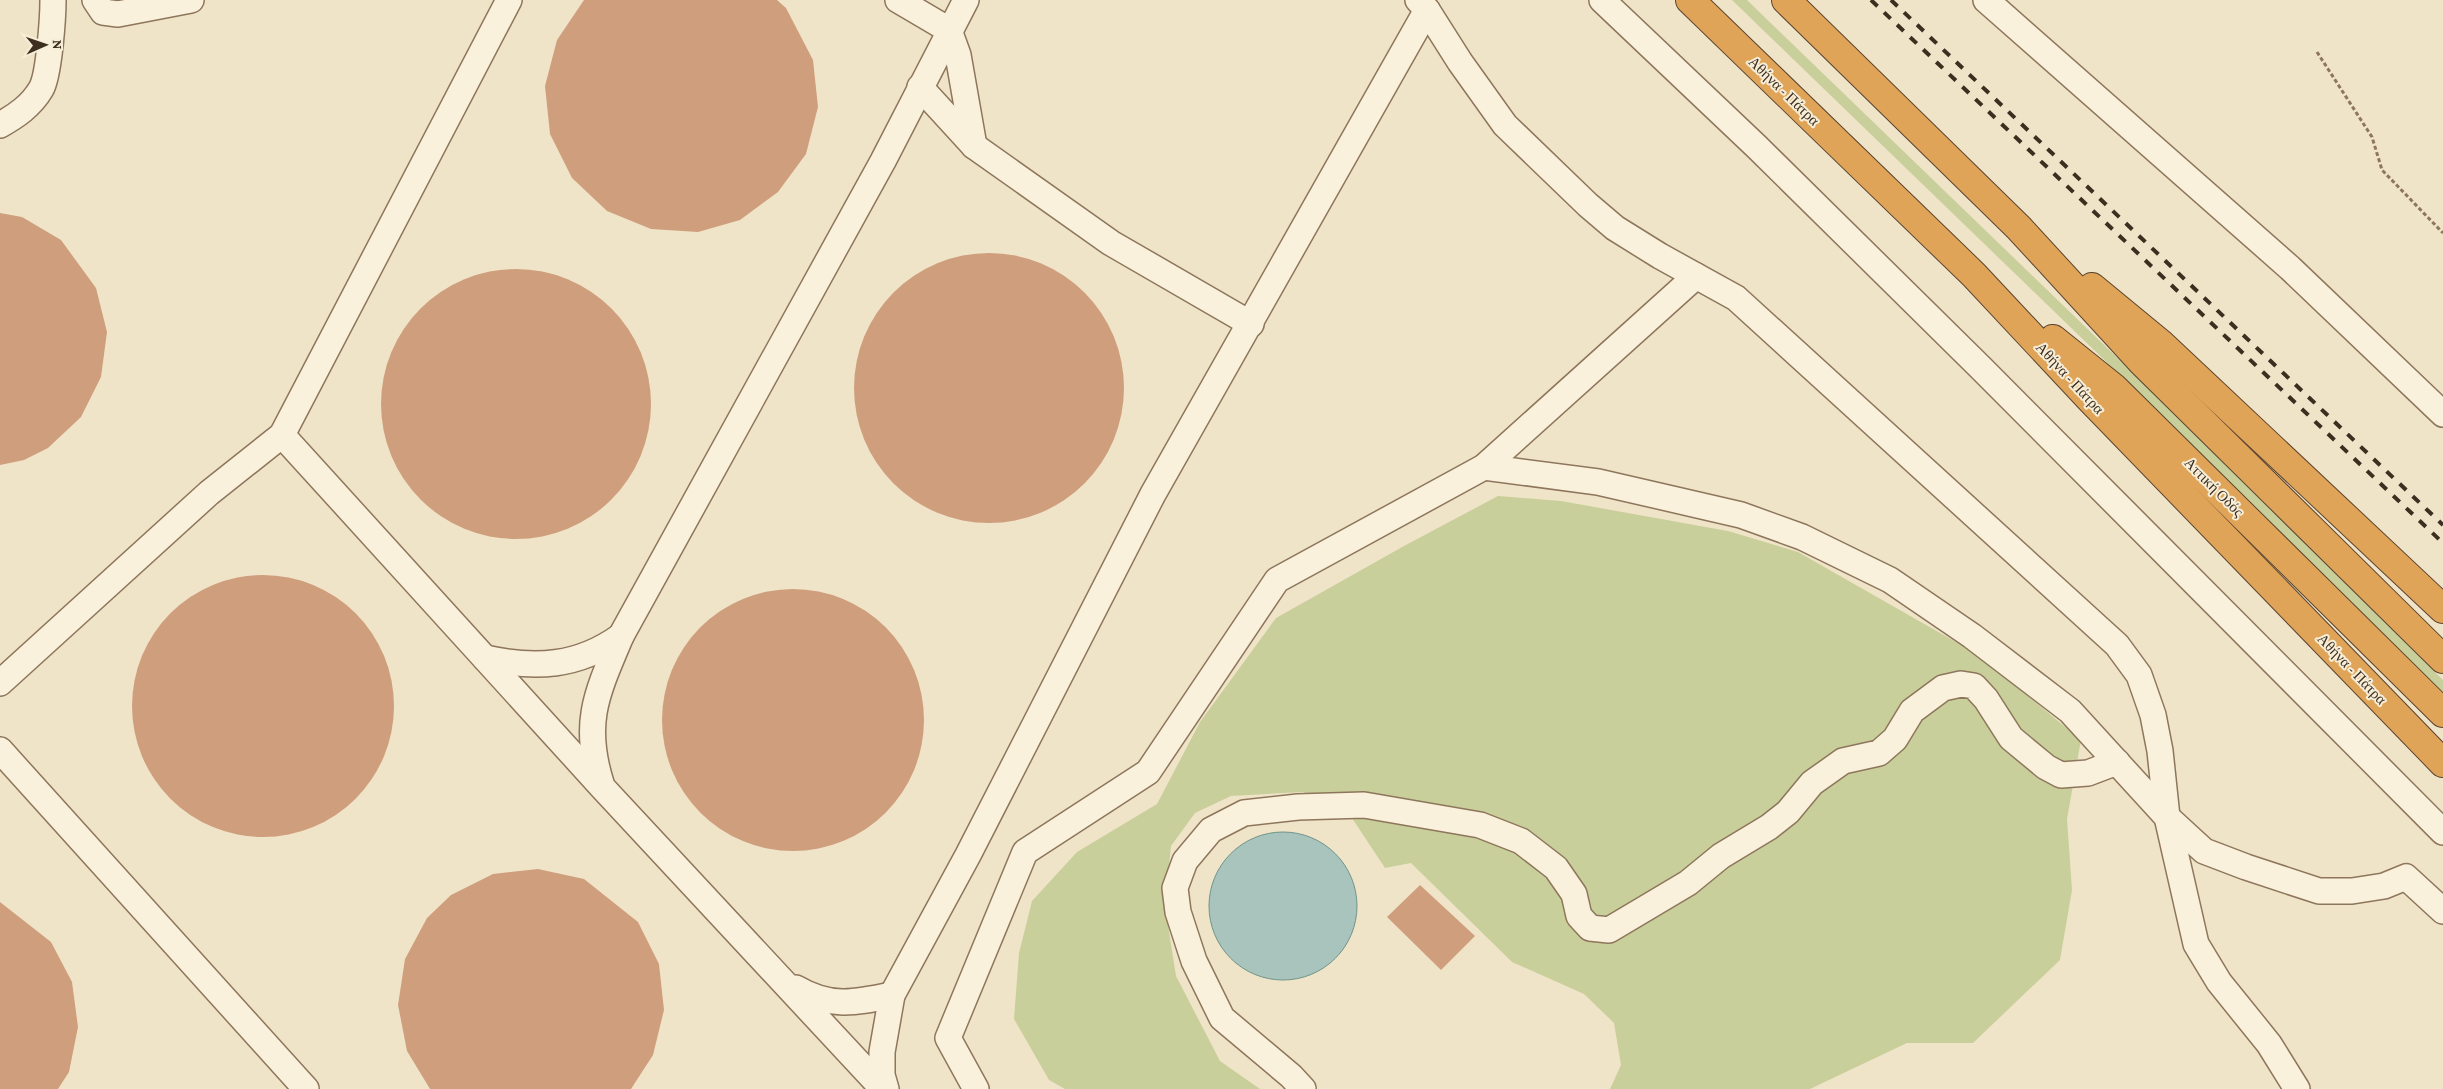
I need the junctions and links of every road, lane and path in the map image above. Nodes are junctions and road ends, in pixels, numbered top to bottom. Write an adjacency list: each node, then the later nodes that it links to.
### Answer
1 (53, 0): 15 (street)
2 (95, 0): 3 (street)
3 (191, 0)
4 (509, 0): 23 (street)
5 (898, 0): 12 (street)
6 (966, 0): 12 (street)
7 (1602, 0): 36 (street)
8 (1690, 0): 19 (highway, Αθήνα - Πάτρα)
9 (1786, 0): 17 (highway)
10 (1986, 0): 22 (street)
11 (1423, 5): 20 (street); 21 (street)
12 (949, 30): 14 (street); 16 (street)
13 (2317, 52): 18 (path)
14 (920, 87): 16 (street); 26 (street)
15 (0, 125)
16 (974, 146): 21 (street)
17 (2019, 228): 25 (highway); 28 (highway)
18 (2443, 233)
19 (1974, 275): 30 (highway, Αττική Οδός); 33 (highway, Αθήνα - Πάτρα)
20 (1696, 276): 24 (street); 35 (street)
21 (1251, 324): 39 (street)
22 (2443, 414)
23 (282, 436): 27 (street); 29 (street)
24 (1484, 467): 32 (street); 42 (street)
25 (2443, 609)
26 (621, 636): 27 (street); 34 (street)
27 (485, 658): 34 (street)
28 (2443, 659)
29 (0, 684)
30 (2443, 713)
31 (0, 750): 40 (street)
32 (2117, 762): 35 (street); 43 (street)
33 (2443, 763)
34 (602, 787): 38 (street)
35 (2167, 817): 37 (street); 44 (street)
36 (2443, 832)
37 (2443, 911)
38 (783, 980): 39 (street); 41 (street)
39 (892, 995): 41 (street)
40 (306, 1089)
41 (885, 1089)
42 (976, 1089)
43 (1303, 1089)
44 (2298, 1089)

